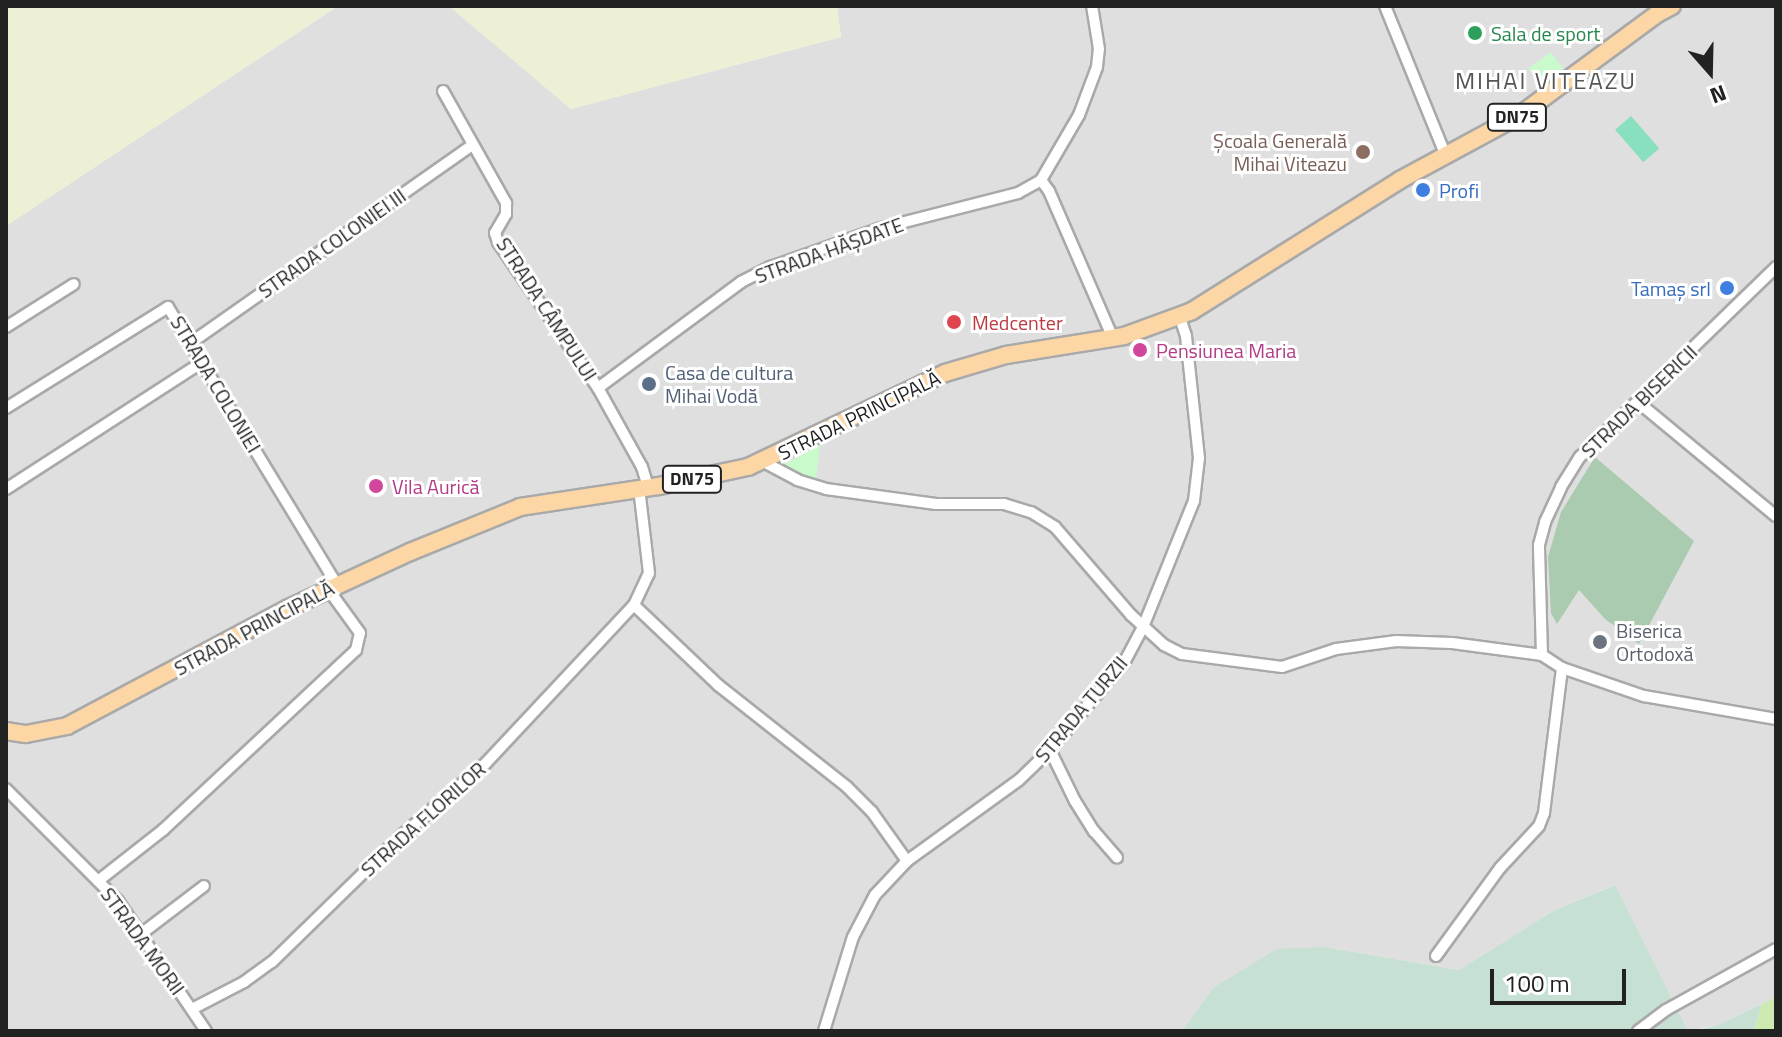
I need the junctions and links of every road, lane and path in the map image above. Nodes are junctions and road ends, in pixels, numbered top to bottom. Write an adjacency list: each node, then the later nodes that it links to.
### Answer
1 (1092, 6): 7 (street)
2 (1385, 6): 6 (street)
3 (1671, 6): 6 (main road, STRADA PRINCIPALĂ / DN75)
4 (443, 91): 5 (street, STRADA CÂMPULUI)
5 (472, 145): 13 (street, STRADA COLONIEI III); 15 (street, STRADA CÂMPULUI)
6 (1445, 154): 10 (main road, STRADA PRINCIPALĂ / DN75)
7 (1041, 180): 12 (street); 15 (street, STRADA HĂȘDATE)
8 (1776, 267): 16 (street, STRADA BISERICII)
9 (74, 284): 11 (street)
10 (1180, 317): 12 (main road, STRADA PRINCIPALĂ / DN75); 24 (street, STRADA TURZII)
11 (6, 327)
12 (1113, 338): 18 (main road, STRADA PRINCIPALĂ / DN75)
13 (192, 342): 14 (street, STRADA COLONIEI); 17 (street, STRADA COLONIEI)
14 (202, 362): 20 (street); 22 (street, STRADA COLONIEI)
15 (598, 388): 19 (street, STRADA CÂMPULUI)
16 (1638, 402): 21 (street); 25 (street, STRADA BISERICII)
17 (6, 408)
18 (762, 461): 19 (main road, STRADA PRINCIPALĂ / DN75); 24 (street)
19 (643, 488): 22 (main road, STRADA PRINCIPALĂ / DN75); 23 (street, STRADA FLORILOR)
20 (6, 489)
21 (1776, 516)
22 (332, 587): 28 (main road, STRADA PRINCIPALĂ / DN75); 33 (street, STRADA COLONIEI)
23 (634, 605): 32 (street); 38 (street, STRADA FLORILOR)
24 (1143, 627): 25 (street); 29 (street, STRADA TURZII)
25 (1542, 655): 26 (street)
26 (1562, 668): 27 (street); 37 (street)
27 (1776, 719)
28 (6, 731)
29 (1050, 750): 31 (street); 32 (street, STRADA TURZII)
30 (6, 789): 33 (street, STRADA MORII)
31 (1117, 857)
32 (907, 861): 40 (street, STRADA TURZII)
33 (98, 881): 35 (street, STRADA MORII)
34 (204, 886): 35 (street)
35 (141, 934): 38 (street, STRADA MORII)
36 (1776, 949): 41 (street)
37 (1436, 956)
38 (192, 1009): 39 (street, STRADA MORII)
39 (206, 1031)
40 (824, 1031)
41 (1638, 1031)

